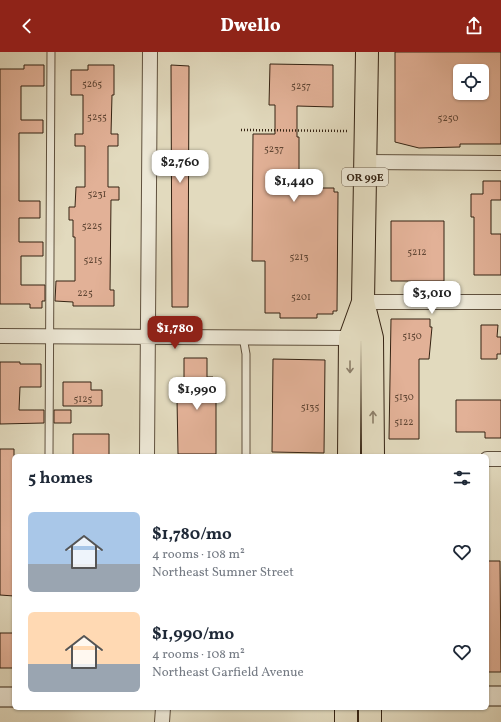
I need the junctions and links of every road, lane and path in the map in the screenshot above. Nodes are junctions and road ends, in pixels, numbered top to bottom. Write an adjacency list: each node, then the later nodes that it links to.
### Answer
1 (51, 52): 11 (lane)
2 (150, 52): 12 (street)
3 (367, 52): 5 (main road, OR 99E)
4 (241, 130): 5 (path)
5 (366, 131): 6 (main road, OR 99E)
6 (365, 162): 7 (street); 8 (main road, OR 99E)
7 (501, 163)
8 (363, 302): 9 (street); 14 (main road, OR 99E); 19 (main road, OR 99E, one-way to 8)
9 (501, 302)
10 (0, 336): 11 (street)
11 (49, 336): 12 (street); 15 (lane)
12 (147, 337): 13 (street); 16 (street)
13 (243, 337): 14 (street); 17 (lane)
14 (350, 338): 18 (main road, OR 99E, one-way to 18)
15 (49, 454)
16 (147, 454)
17 (246, 454)
18 (349, 454)
19 (373, 454)
20 (501, 458): 21 (street)
21 (489, 459)
22 (489, 696): 23 (street)
23 (501, 696)
24 (0, 697): 25 (street)
25 (12, 697)
26 (163, 710): 29 (street)
27 (346, 710): 30 (main road)
28 (370, 710): 31 (main road)
29 (162, 722)
30 (346, 722)
31 (370, 722)

